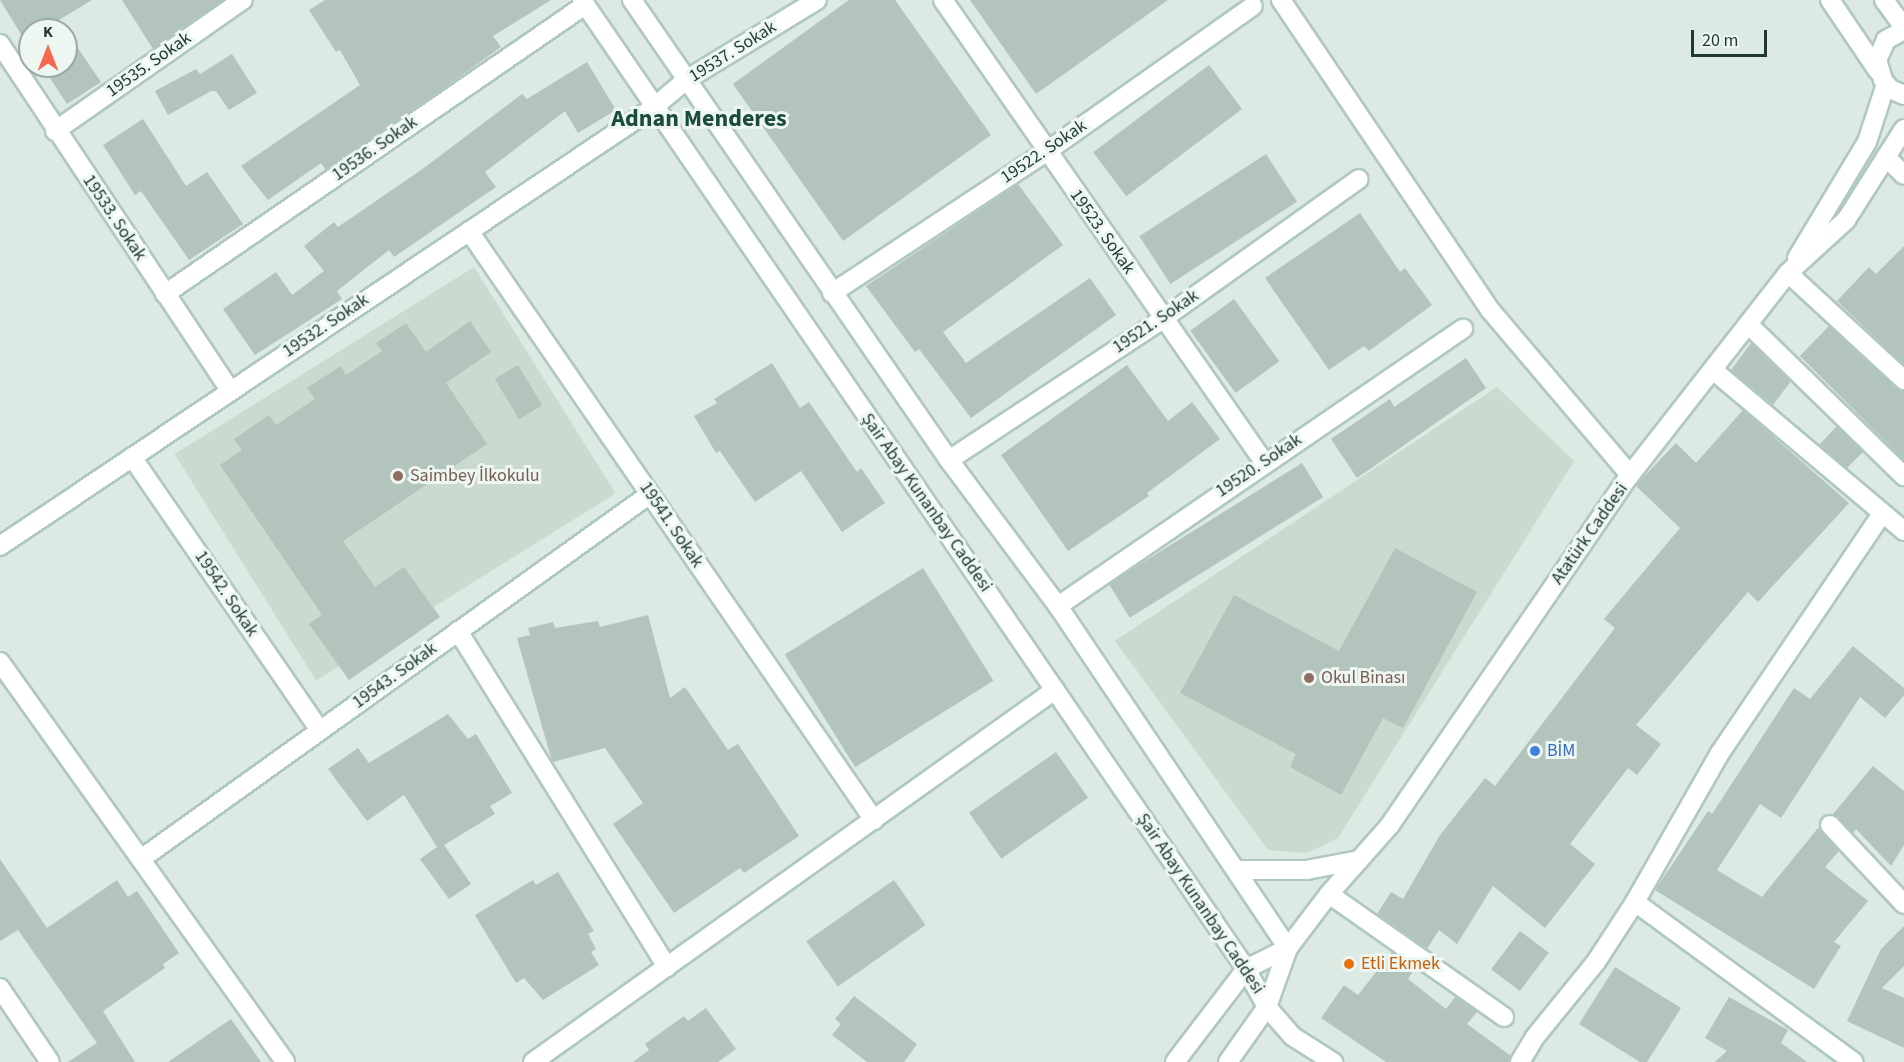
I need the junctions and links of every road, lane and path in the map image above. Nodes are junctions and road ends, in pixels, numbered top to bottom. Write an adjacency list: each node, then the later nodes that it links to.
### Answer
1 (243, 0): 17 (street, 19535. Sokak)
2 (632, 0): 13 (street)
3 (817, 0): 13 (street, 19537. Sokak)
4 (943, 0): 18 (street, 19523. Sokak)
5 (1281, 0): 35 (street)
6 (1830, 0): 12 (street)
7 (1884, 0): 10 (street)
8 (584, 2): 15 (street, Şair Abay Kunanbay Caddesi); 25 (street, 19536. Sokak)
9 (1253, 6): 18 (street, 19522. Sokak)
10 (1904, 29): 12 (street)
11 (0, 44): 17 (street, 19533. Sokak)
12 (1882, 77): 14 (street); 23 (street)
13 (686, 80): 15 (street, 19537. Sokak); 24 (street)
14 (1904, 95)
15 (653, 108): 22 (street, 19532. Sokak); 44 (street, Şair Abay Kunanbay Caddesi)
16 (1904, 129): 19 (street, Atatürk Caddesi)
17 (55, 131): 25 (street, 19533. Sokak)
18 (1046, 152): 24 (street, 19522. Sokak); 26 (street, 19523. Sokak)
19 (1886, 157): 20 (street); 23 (street, Atatürk Caddesi)
20 (1904, 175)
21 (1359, 179): 26 (street, 19521. Sokak)
22 (469, 231): 31 (street, 19532. Sokak); 37 (street, 19541. Sokak)
23 (1788, 273): 27 (street, Atatürk Caddesi); 30 (street)
24 (832, 293): 33 (street)
25 (165, 294): 31 (street, 19533. Sokak)
26 (1164, 318): 33 (street, 19521. Sokak); 34 (street, 19523. Sokak)
27 (1748, 324): 29 (street, Atatürk Caddesi); 36 (street)
28 (1463, 329): 34 (street, 19520. Sokak)
29 (1713, 370): 35 (street, Atatürk Caddesi); 38 (street)
30 (1904, 380)
31 (230, 390): 32 (street, 19532. Sokak)
32 (132, 457): 40 (street, 19532. Sokak); 45 (street, 19542. Sokak)
33 (949, 459): 41 (street)
34 (1264, 462): 41 (street, 19520. Sokak)
35 (1630, 475): 49 (street, Atatürk Caddesi)
36 (1904, 476)
37 (650, 494): 42 (street, 19543. Sokak); 46 (street, 19541. Sokak)
38 (1882, 514): 39 (street); 52 (street)
39 (1904, 531)
40 (0, 546)
41 (1058, 606): 50 (street)
42 (458, 631): 45 (street, 19543. Sokak); 55 (street)
43 (0, 662): 48 (street)
44 (1055, 690): 46 (street); 56 (street, Şair Abay Kunanbay Caddesi)
45 (320, 731): 48 (street, 19543. Sokak)
46 (874, 820): 55 (street)
47 (1830, 825): 53 (street)
48 (141, 859): 61 (street)
49 (1359, 860): 50 (street); 51 (street, Atatürk Caddesi)
50 (1236, 870): 54 (street)
51 (1329, 894): 54 (street, Atatürk Caddesi); 59 (street)
52 (1635, 902): 66 (street); 67 (street)
53 (1904, 904)
54 (1288, 948): 56 (street, Atatürk Caddesi); 58 (street, Atatürk Caddesi)
55 (667, 967): 62 (street)
56 (1246, 969): 58 (street, Şair Abay Kunanbay Caddesi); 63 (street, Atatürk Caddesi)
57 (0, 988): 60 (street)
58 (1268, 1007): 64 (street, Atatürk Caddesi); 65 (street, Şair Abay Kunanbay Caddesi)
59 (1504, 1017)
60 (50, 1062)
61 (285, 1062)
62 (533, 1062)
63 (1175, 1062)
64 (1228, 1062)
65 (1333, 1062)
66 (1520, 1062)
67 (1854, 1062)

